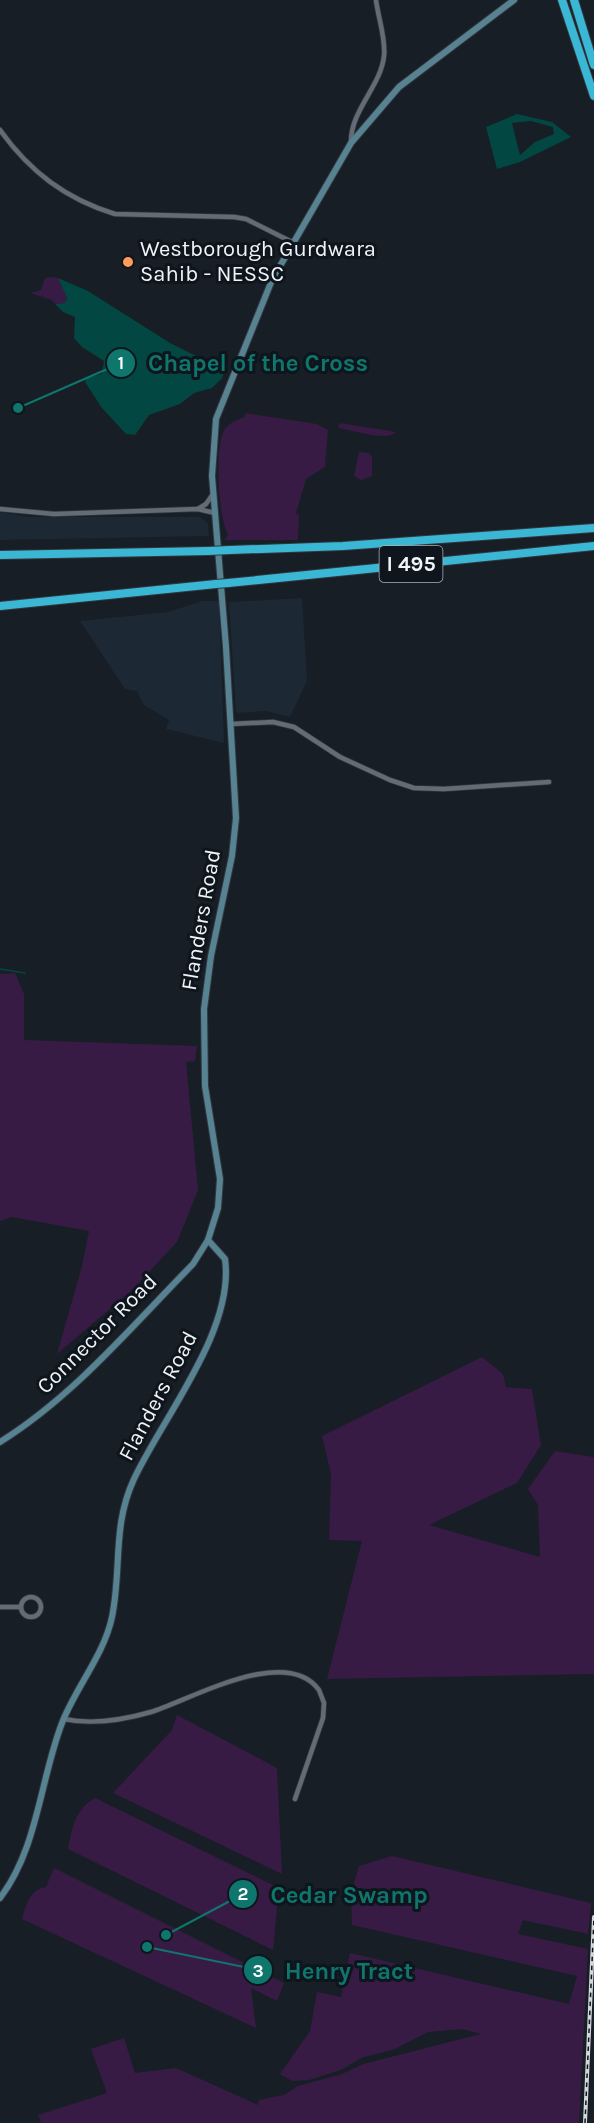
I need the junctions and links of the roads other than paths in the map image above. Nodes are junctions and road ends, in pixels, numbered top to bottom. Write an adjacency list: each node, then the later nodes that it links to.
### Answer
1 (376, 0): 8 (street)
2 (514, 0): 8 (main road, Flanders Road)
3 (562, 0): 6 (highway)
4 (574, 0): 5 (highway)
5 (594, 65)
6 (594, 96)
7 (0, 130): 9 (street)
8 (351, 143): 9 (main road, Flanders Road)
9 (292, 242): 10 (main road, Flanders Road)
10 (213, 492): 12 (street); 13 (main road, Flanders Road)
11 (0, 508): 12 (street)
12 (198, 509): 13 (street)
13 (216, 513): 18 (main road, Flanders Road)
14 (594, 528): 16 (highway, I 495, bridge)
15 (594, 546): 17 (highway, I 495, bridge)
16 (0, 555)
17 (0, 606)
18 (231, 724): 19 (street); 20 (main road, Flanders Road)
19 (549, 782)
20 (208, 1240): 21 (main road, Connector Road); 24 (main road, Flanders Road)
21 (0, 1442)
22 (0, 1607): 23 (street)
23 (20, 1607): 23 (street)
24 (64, 1719): 25 (street); 26 (main road, Flanders Road)
25 (295, 1799)
26 (0, 1898)

